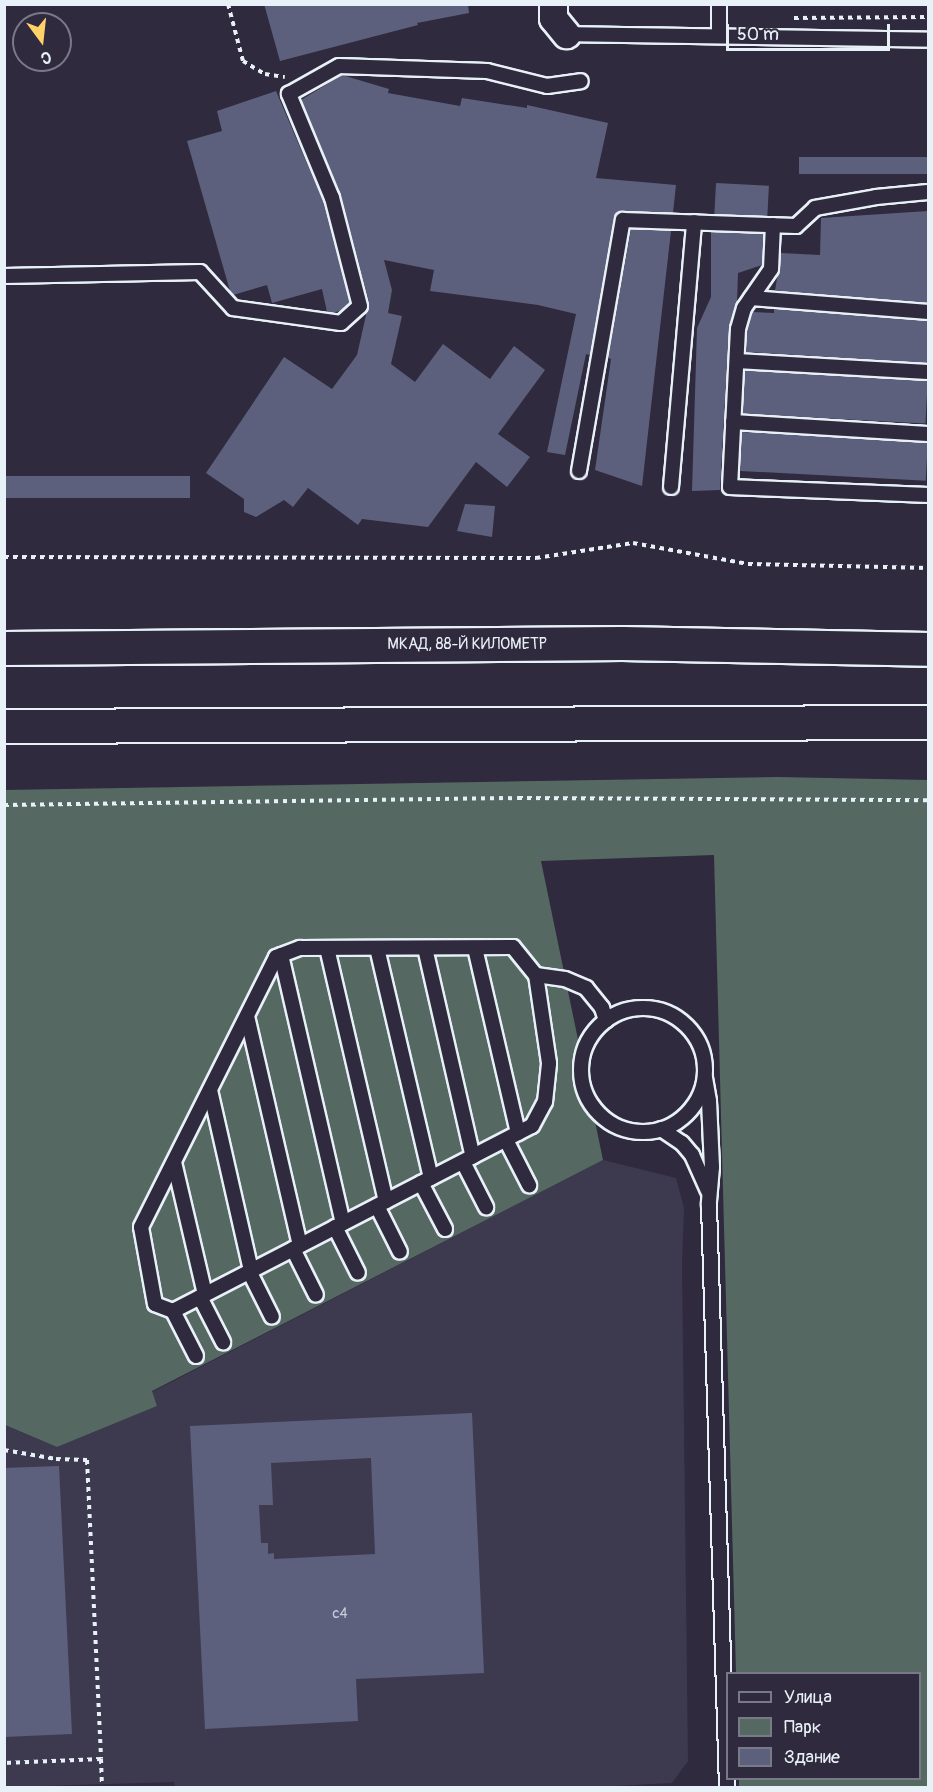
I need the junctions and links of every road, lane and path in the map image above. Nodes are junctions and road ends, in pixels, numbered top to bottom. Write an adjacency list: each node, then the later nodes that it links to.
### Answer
1 (228, 4): 7 (path)
2 (553, 4): 4 (street)
3 (719, 4): 5 (lane)
4 (566, 34): 5 (lane)
5 (719, 36): 6 (lane)
6 (928, 40)
7 (293, 78)
8 (581, 81): 12 (lane)
9 (928, 192): 11 (lane)
10 (694, 222): 11 (lane); 19 (lane); 20 (lane)
11 (773, 225): 13 (lane)
12 (4, 276)
13 (751, 298): 14 (lane); 15 (lane)
14 (928, 312)
15 (737, 361): 16 (lane); 17 (lane)
16 (928, 372)
17 (733, 422): 18 (lane); 21 (lane)
18 (928, 434)
19 (579, 471)
20 (671, 487)
21 (928, 495)
22 (4, 557): 23 (path)
23 (928, 568)
24 (4, 648): 25 (highway, МКАД, 88-Й КИЛОМЕТР)
25 (928, 649)
26 (928, 722): 27 (highway)
27 (4, 726)
28 (928, 801): 29 (path)
29 (4, 805)
30 (327, 948): 31 (lane); 34 (lane); 46 (lane)
31 (378, 948): 32 (lane); 44 (lane)
32 (425, 948): 33 (lane); 42 (lane)
33 (475, 948): 35 (lane); 41 (lane)
34 (281, 955): 36 (lane); 49 (lane)
35 (536, 975): 37 (lane); 41 (lane)
36 (247, 1016): 39 (lane); 51 (lane)
37 (606, 1020): 38 (lane); 40 (lane)
38 (705, 1078): 40 (lane); 47 (lane)
39 (210, 1090): 43 (lane); 53 (lane)
40 (661, 1129): 47 (lane)
41 (512, 1137): 42 (lane); 45 (lane)
42 (468, 1159): 44 (lane); 48 (lane)
43 (174, 1161): 56 (lane); 57 (lane)
44 (426, 1181): 46 (lane); 50 (lane)
45 (530, 1185)
46 (381, 1204): 49 (lane); 52 (lane)
47 (709, 1205): 62 (lane)
48 (486, 1207)
49 (339, 1225): 51 (lane); 54 (lane)
50 (444, 1229)
51 (296, 1247): 53 (lane); 55 (lane)
52 (400, 1252)
53 (250, 1271): 56 (lane); 58 (lane)
54 (358, 1273)
55 (316, 1294)
56 (202, 1295): 57 (lane); 59 (lane)
57 (173, 1311): 60 (lane)
58 (272, 1317)
59 (223, 1342)
60 (196, 1356)
61 (4, 1450): 63 (path)
62 (726, 1756)
63 (101, 1759): 64 (path); 65 (path)
64 (4, 1763)
65 (102, 1788)

